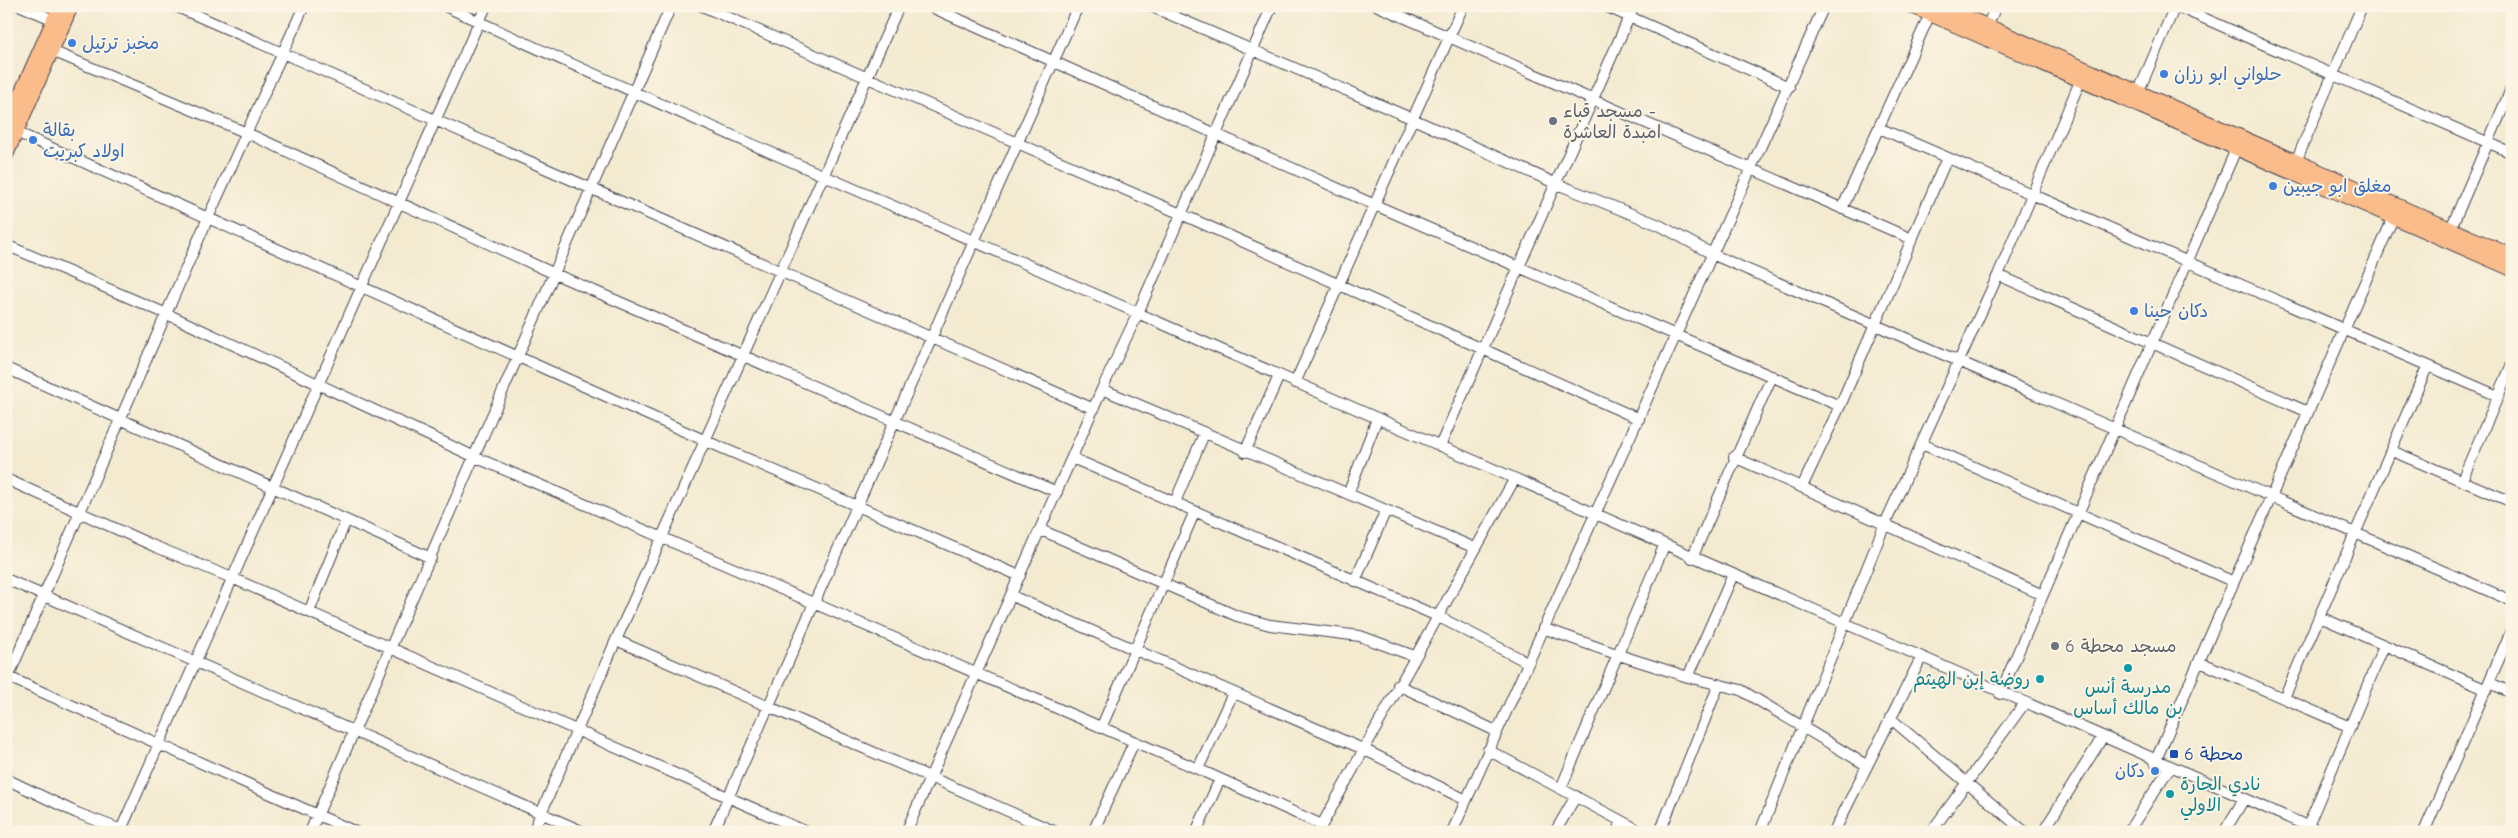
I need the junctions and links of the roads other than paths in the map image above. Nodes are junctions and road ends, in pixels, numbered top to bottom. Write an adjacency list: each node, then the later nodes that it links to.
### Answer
1 (22, 6): 26 (street)
2 (60, 6): 26 (main road)
3 (71, 6): 30 (main road)
4 (175, 6): 32 (street)
5 (304, 6): 32 (street)
6 (445, 6): 27 (street)
7 (486, 6): 27 (street)
8 (671, 6): 39 (street)
9 (702, 6): 35 (street)
10 (899, 6): 35 (street)
11 (929, 6): 33 (street)
12 (1078, 6): 33 (street)
13 (1150, 6): 31 (street)
14 (1272, 6): 31 (street)
15 (1378, 6): 29 (street)
16 (1463, 6): 29 (street)
17 (1605, 6): 25 (street)
18 (1634, 6): 25 (street)
19 (1824, 6): 37 (street)
20 (1912, 6): 24 (main road)
21 (1996, 6): 28 (street)
22 (2175, 6): 34 (street); 40 (street)
23 (2362, 6): 34 (street)
24 (1936, 10): 28 (main road); 36 (main road); 45 (street)
25 (1630, 17): 37 (street); 42 (street)
26 (54, 20): 41 (main road)
27 (479, 22): 39 (street); 44 (street)
28 (1987, 27): 40 (main road)
29 (1450, 37): 42 (street); 43 (street)
30 (52, 51): 46 (main road); 47 (street)
31 (1252, 51): 43 (street); 48 (street)
32 (283, 53): 44 (street); 47 (street)
33 (1054, 61): 48 (street); 50 (street)
34 (2333, 73): 49 (street); 55 (street)
35 (867, 76): 50 (street); 57 (street)
36 (2081, 80): 51 (main road); 60 (street)
37 (1788, 87): 56 (street)
38 (2512, 87): 49 (street)
39 (632, 92): 57 (street); 59 (street)
40 (2138, 93): 55 (main road)
41 (12, 98): 46 (main road)
42 (1594, 100): 56 (street); 58 (street)
43 (1413, 119): 58 (street); 62 (street)
44 (435, 120): 59 (street); 61 (street)
45 (1879, 128): 54 (street); 63 (street)
46 (11, 130): 53 (main road); 66 (street)
47 (247, 133): 61 (street); 66 (street)
48 (1216, 134): 62 (street); 64 (street)
49 (2488, 142): 52 (street); 67 (street)
50 (1018, 144): 64 (street); 69 (street)
51 (2237, 147): 55 (main road); 73 (street)
52 (2512, 153)
53 (6, 155)
54 (1947, 158): 60 (street); 68 (street)
55 (2294, 166): 65 (main road); 67 (main road)
56 (1753, 169): 63 (street); 71 (street)
57 (822, 176): 69 (street); 76 (street)
58 (1556, 184): 71 (street); 74 (street)
59 (590, 190): 76 (street); 77 (street)
60 (2033, 194): 73 (street); 78 (street)
61 (398, 201): 77 (street); 80 (street)
62 (1375, 205): 74 (street); 79 (street)
63 (1842, 208): 68 (street)
64 (1181, 214): 79 (street); 81 (street)
65 (2394, 216): 67 (main road); 84 (street)
66 (207, 220): 80 (street); 82 (street)
67 (2448, 234): 72 (main road); 75 (main road)
68 (1912, 239): 83 (street)
69 (974, 242): 81 (street); 86 (street)
70 (6, 245): 82 (street)
71 (1714, 254): 83 (street); 85 (street)
72 (2512, 256)
73 (2186, 261): 84 (street); 87 (street)
74 (1519, 268): 85 (street); 88 (street)
75 (2512, 269)
76 (780, 272): 86 (street); 89 (street)
77 (555, 274): 89 (street); 90 (street)
78 (1998, 275): 87 (street); 91 (street)
79 (1338, 284): 88 (street); 97 (street)
80 (363, 287): 90 (street); 98 (street)
81 (1138, 313): 95 (street); 99 (street)
82 (167, 314): 98 (street); 106 (street)
83 (1875, 323): 91 (street); 101 (street)
84 (2343, 330): 93 (street); 103 (street)
85 (1676, 336): 96 (street); 105 (street)
86 (931, 338): 102 (street); 107 (street)
87 (2151, 343): 103 (street); 108 (street)
88 (1483, 348): 105 (street); 112 (street)
89 (745, 355): 107 (street); 110 (street)
90 (518, 358): 110 (street); 115 (street)
91 (1959, 359): 108 (street); 111 (street)
92 (2512, 364): 100 (street)
93 (2427, 367): 100 (street); 113 (street)
94 (6, 368): 106 (street)
95 (1279, 376): 97 (street); 114 (street)
96 (1772, 376): 101 (street); 116 (street)
97 (1295, 383): 104 (street)
98 (319, 385): 115 (street); 122 (street)
99 (1102, 389): 102 (street); 109 (street)
100 (2498, 396): 120 (street)
101 (1840, 406): 121 (street)
102 (1094, 409): 117 (street)
103 (2308, 412): 125 (street)
104 (1377, 419): 112 (street); 124 (street)
105 (1639, 419): 133 (street)
106 (121, 420): 122 (street); 132 (street)
107 (896, 422): 123 (street); 128 (street)
108 (2114, 428): 125 (street); 131 (street)
109 (1204, 434): 114 (street); 126 (street)
110 (706, 441): 128 (street); 138 (street)
111 (1922, 444): 131 (street); 135 (street)
112 (1440, 446): 119 (street)
113 (2392, 451): 120 (street); 137 (street)
114 (1245, 452): 124 (street)
115 (476, 457): 138 (street); 141 (street)
116 (1734, 457): 121 (street); 142 (street)
117 (1072, 458): 123 (street); 126 (street)
118 (6, 479): 132 (street)
119 (1514, 480): 133 (street); 140 (street)
120 (2462, 480): 127 (street)
121 (1802, 487): 135 (street)
122 (274, 488): 134 (street); 146 (street)
123 (1057, 492): 136 (street)
124 (1348, 494): 129 (street)
125 (2272, 496): 137 (street); 148 (street)
126 (1175, 502): 130 (street)
127 (2512, 502)
128 (858, 507): 143 (street); 154 (street)
129 (1386, 510): 140 (street); 147 (street)
130 (1195, 511): 147 (street); 149 (street)
131 (2078, 512): 148 (street); 150 (street)
132 (80, 513): 146 (street); 151 (street)
133 (1595, 515): 139 (street); 159 (street)
134 (346, 520): 141 (street); 155 (street)
135 (1884, 526): 150 (street); 158 (street)
136 (1041, 530): 143 (street); 149 (street)
137 (2355, 533): 153 (street); 157 (street)
138 (662, 539): 154 (street); 161 (street)
139 (1664, 546): 142 (street); 166 (street)
140 (1475, 548): 156 (street)
141 (432, 558): 163 (street)
142 (1692, 558): 144 (street)
143 (1020, 576): 152 (street)
144 (1732, 576): 158 (street); 173 (street)
145 (6, 578): 151 (street)
146 (232, 578): 155 (street); 168 (street)
147 (1355, 581): 156 (street)
148 (2234, 582): 170 (street)
149 (1162, 583): 164 (street); 165 (street)
150 (2042, 595): 179 (street)
151 (44, 596): 168 (street); 172 (street)
152 (1012, 596): 164 (street); 171 (street)
153 (2512, 601)
154 (816, 604): 171 (street); 182 (street)
155 (308, 612): 163 (street)
156 (1437, 616): 165 (street); 169 (street)
157 (2320, 616): 162 (street); 180 (street)
158 (1844, 624): 167 (street); 184 (street)
159 (1543, 628): 166 (street); 169 (street)
160 (2512, 630): 176 (street)
161 (616, 640): 182 (street); 187 (street)
162 (2384, 646): 176 (street); 185 (street)
163 (391, 649): 187 (street); 189 (street)
164 (1135, 650): 177 (street); 186 (street)
165 (1414, 656): 175 (street)
166 (1619, 656): 173 (street); 203 (street)
167 (1921, 658): 179 (street); 183 (street)
168 (196, 662): 189 (street); 192 (street)
169 (1528, 662): 188 (street)
170 (2200, 662): 180 (street); 195 (street)
171 (976, 673): 186 (street); 199 (street)
172 (7, 678): 192 (street)
173 (1688, 678): 174 (street)
174 (1719, 684): 184 (street); 228 (street)
175 (1398, 685): 188 (street); 193 (street)
176 (2488, 687): 178 (street); 237 (street)
177 (1233, 693): 193 (street); 198 (street)
178 (2512, 693)
179 (2000, 694): 181 (street)
180 (2284, 698): 185 (street)
181 (2024, 704): 190 (street); 202 (street)
182 (769, 707): 199 (street); 205 (street)
183 (1890, 718): 196 (street); 202 (street)
184 (1803, 727): 196 (street); 229 (street)
185 (2350, 727): 211 (street)
186 (1101, 728): 191 (street)
187 (578, 731): 205 (street); 208 (street)
188 (1496, 731): 194 (street)
189 (354, 732): 208 (street); 209 (street)
190 (2102, 738): 195 (street); 233 (street)
191 (1134, 742): 198 (street); 222 (street)
192 (160, 746): 209 (street); 213 (street)
193 (1363, 749): 207 (street); 212 (street)
194 (1488, 750): 203 (street); 207 (street)
195 (2156, 762): 197 (street)
196 (1866, 765): 230 (street)
197 (2170, 767): 206 (street); 234 (street)
198 (1198, 769): 201 (street)
199 (930, 777): 220 (street); 221 (street)
200 (6, 779): 213 (street)
201 (1220, 779): 212 (street); 223 (street)
202 (1966, 784): 231 (street); 232 (street)
203 (1561, 788): 204 (street)
204 (1576, 796): 210 (street); 225 (street)
205 (728, 797): 218 (street); 219 (street)
206 (2244, 799): 211 (street); 235 (street)
207 (1466, 800): 224 (street)
208 (541, 813): 216 (street); 217 (street)
209 (318, 815): 214 (street); 215 (street)
210 (1621, 821): 226 (street); 227 (street)
211 (2308, 826): 236 (street)
212 (1320, 828)
213 (123, 831)
214 (310, 832)
215 (356, 832)
216 (533, 832)
217 (584, 832)
218 (713, 832)
219 (807, 832)
220 (906, 832)
221 (1056, 832)
222 (1093, 832)
223 (1196, 832)
224 (1452, 832)
225 (1555, 832)
226 (1617, 832)
227 (1642, 832)
228 (1660, 832)
229 (1760, 832)
230 (1834, 832)
231 (1931, 832)
232 (2025, 832)
233 (2043, 832)
234 (2128, 832)
235 (2224, 832)
236 (2321, 832)
237 (2424, 832)

